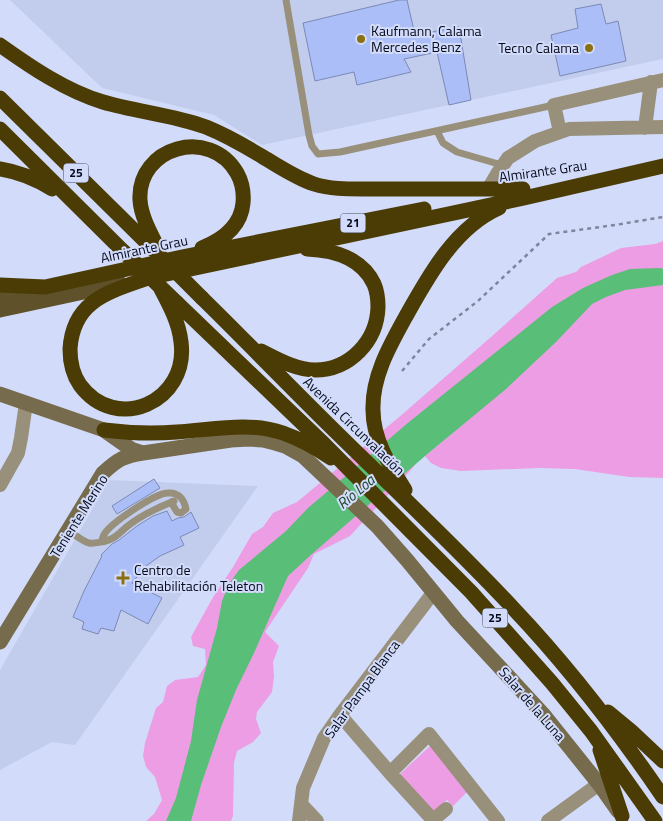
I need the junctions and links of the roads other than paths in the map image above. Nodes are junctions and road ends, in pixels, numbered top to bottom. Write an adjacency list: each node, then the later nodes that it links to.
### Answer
1 (286, 0): 9 (lane)
2 (0, 45): 14 (highway)
3 (657, 81): 5 (street); 7 (street)
4 (0, 98): 17 (highway, Avenida Circunvalación / 25)
5 (554, 105): 9 (lane); 10 (street)
6 (663, 127): 7 (street)
7 (645, 128): 10 (street)
8 (0, 129): 16 (highway, 25)
9 (437, 131): 11 (lane)
10 (560, 132): 11 (street)
11 (502, 165): 14 (street)
12 (663, 166): 15 (highway, Almirante Grau / 21)
13 (0, 169): 16 (highway)
14 (488, 189): 15 (highway)
15 (523, 193): 18 (highway, Almirante Grau / 21); 19 (highway, Almirante Grau / 21); 35 (highway)
16 (76, 205): 20 (highway, 25, bridge)
17 (154, 247): 19 (highway); 26 (highway, Avenida Circunvalación / 25, bridge)
18 (290, 248): 20 (highway, Almirante Grau / 21); 26 (highway)
19 (182, 257): 22 (highway, Almirante Grau / 21)
20 (153, 281): 24 (highway, 25, bridge); 24 (highway); 25 (main road, Almirante Grau)
21 (0, 285): 22 (highway)
22 (45, 287): 23 (main road, Almirante Grau)
23 (0, 296)
24 (173, 304): 30 (highway, 25)
25 (0, 310)
26 (244, 340): 35 (highway, Avenida Circunvalación / 25)
27 (0, 394): 28 (street)
28 (26, 402): 29 (street); 33 (street)
29 (104, 430): 30 (highway); 31 (street); 32 (street)
30 (320, 446): 45 (highway, 25)
31 (143, 453): 32 (street, Teniente Merino); 38 (street, Teniente Merino)
32 (104, 474): 39 (street, Teniente Merino)
33 (0, 485)
34 (160, 495): 36 (lane); 37 (lane); 40 (lane)
35 (405, 495): 43 (highway, Avenida Circunvalación / 25)
36 (182, 498): 37 (lane); 37 (lane)
37 (168, 504): 40 (lane)
38 (377, 526): 41 (street, Salar de la Luna)
39 (69, 531): 40 (lane); 42 (street, Teniente Merino)
40 (102, 540)
41 (434, 593): 44 (street, Salar Pampa Blanca); 48 (street, Salar de la Luna)
42 (0, 642)
43 (589, 697): 46 (highway); 49 (highway, Avenida Circunvalación / 25)
44 (340, 715): 47 (street); 50 (street, Salar Pampa Blanca)
45 (591, 731): 52 (highway); 57 (highway, 25)
46 (663, 761)
47 (390, 773): 51 (street); 55 (street)
48 (599, 784): 52 (street, Salar de la Luna); 56 (street)
49 (663, 797)
50 (301, 804): 53 (street, Salar Pampa Blanca); 54 (street)
51 (446, 808)
52 (623, 818)
53 (298, 821)
54 (317, 821)
55 (498, 821)
56 (548, 821)
57 (655, 821)

